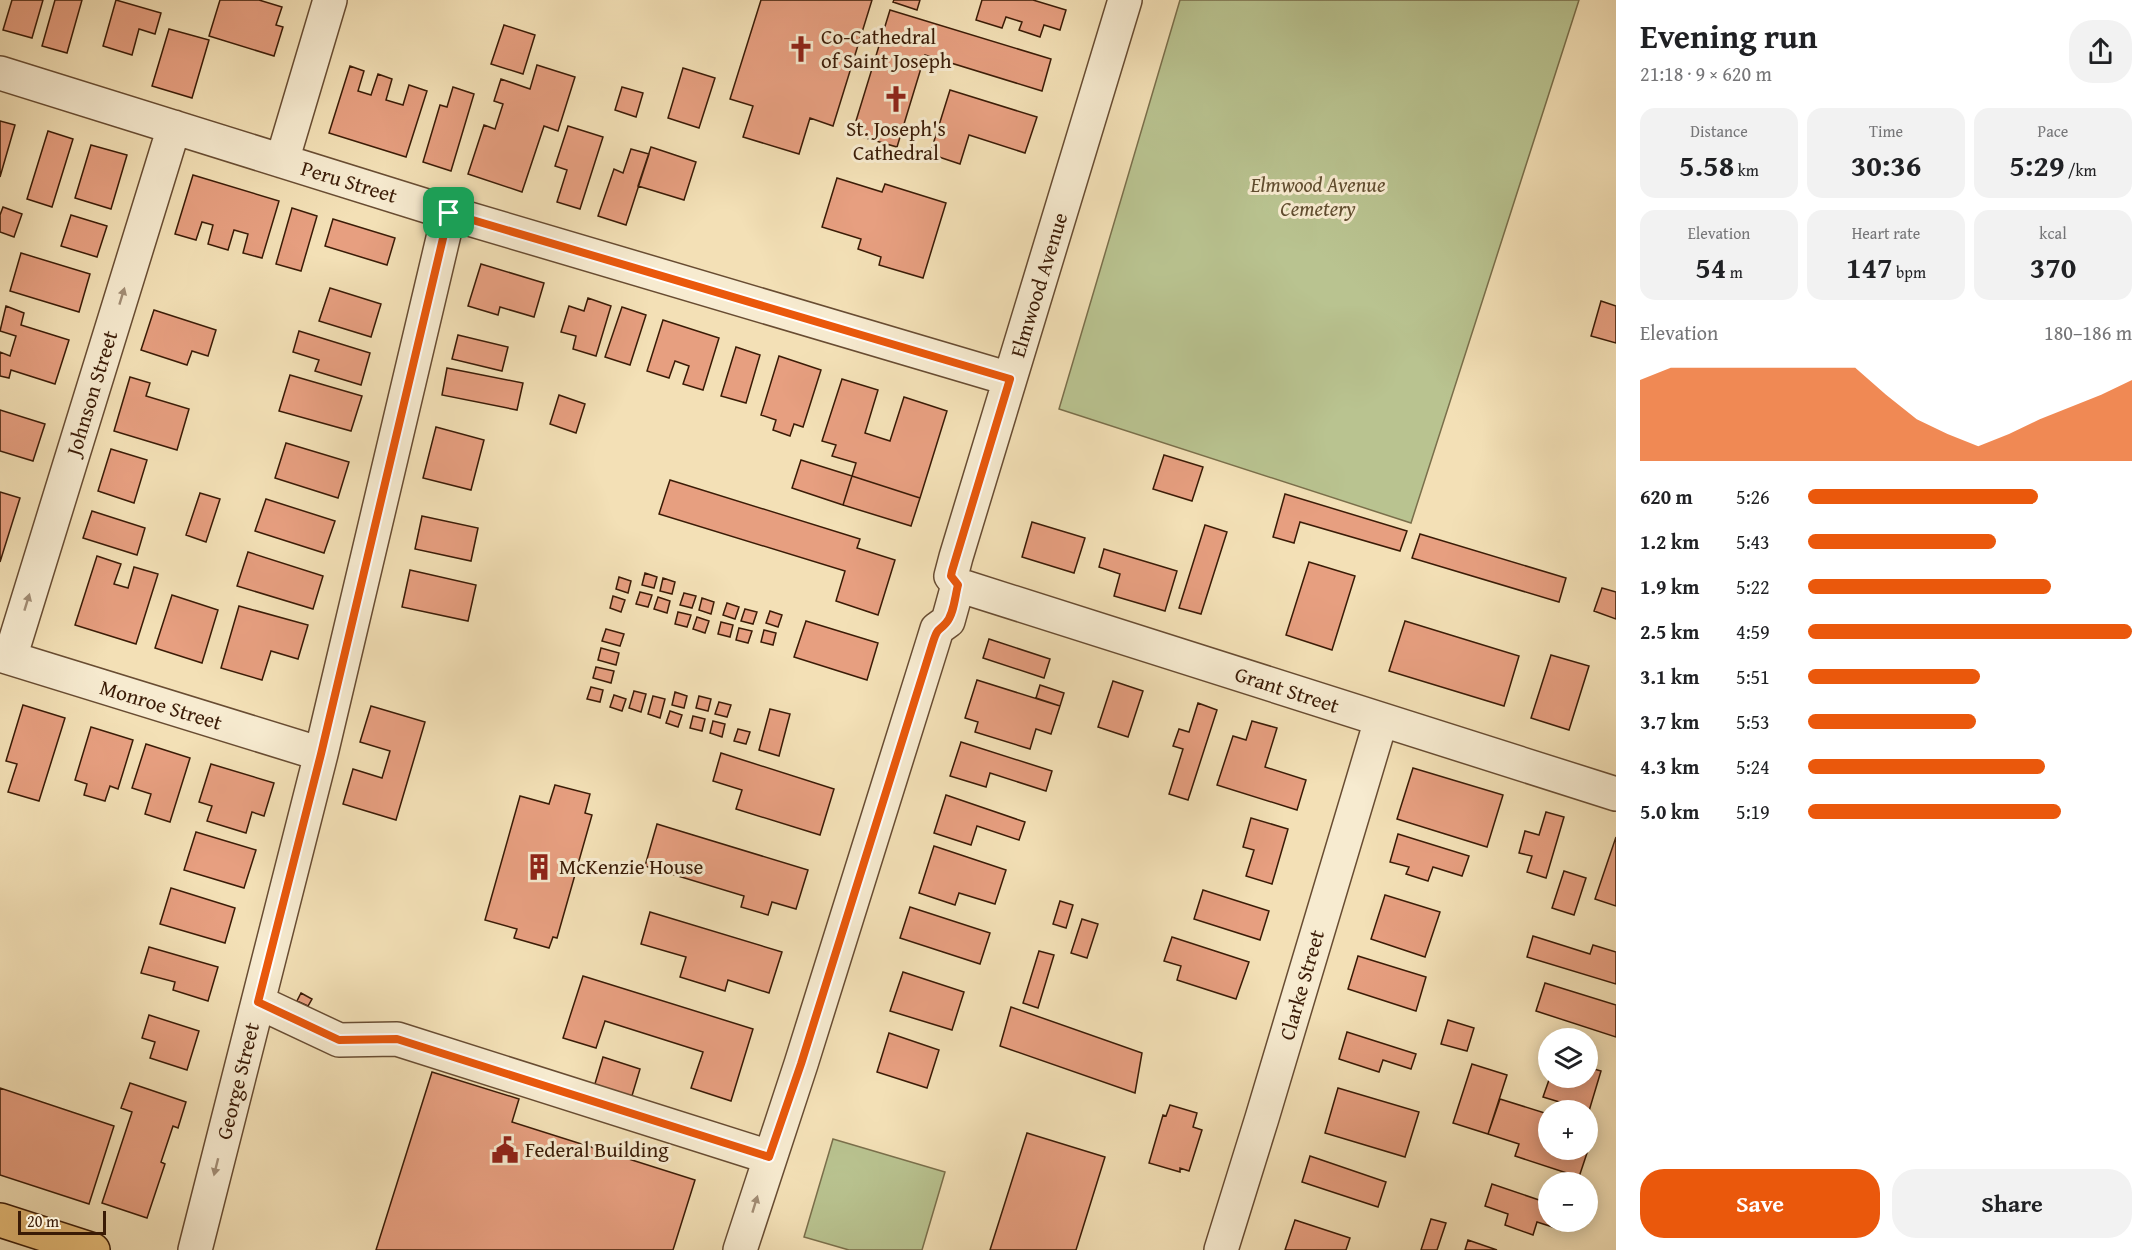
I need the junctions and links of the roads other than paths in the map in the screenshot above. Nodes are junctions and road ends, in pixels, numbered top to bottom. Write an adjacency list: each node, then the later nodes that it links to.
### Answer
1 (330, 0): 5 (street)
2 (1125, 0): 7 (street, Elmwood Avenue)
3 (0, 73): 4 (street, Peru Street)
4 (174, 127): 5 (street, Peru Street); 9 (street, Johnson Street, one-way to 4)
5 (282, 161): 6 (street, Peru Street)
6 (449, 213): 7 (street, Peru Street); 11 (street, George Street)
7 (1010, 379): 8 (street, Elmwood Avenue)
8 (958, 585): 10 (street, Grant Street); 14 (street, Elmwood Avenue)
9 (5, 657): 11 (street, Monroe Street)
10 (1381, 720): 12 (street, Grant Street); 19 (street, Clarke Street)
11 (321, 754): 13 (street, George Street)
12 (1616, 794)
13 (258, 1002): 14 (street); 17 (street, George Street, one-way to 17)
14 (769, 1157): 18 (street, Elmwood Avenue, one-way to 14)
15 (0, 1220): 16 (main road)
16 (93, 1250)
17 (195, 1250)
18 (740, 1250)
19 (1221, 1250)

